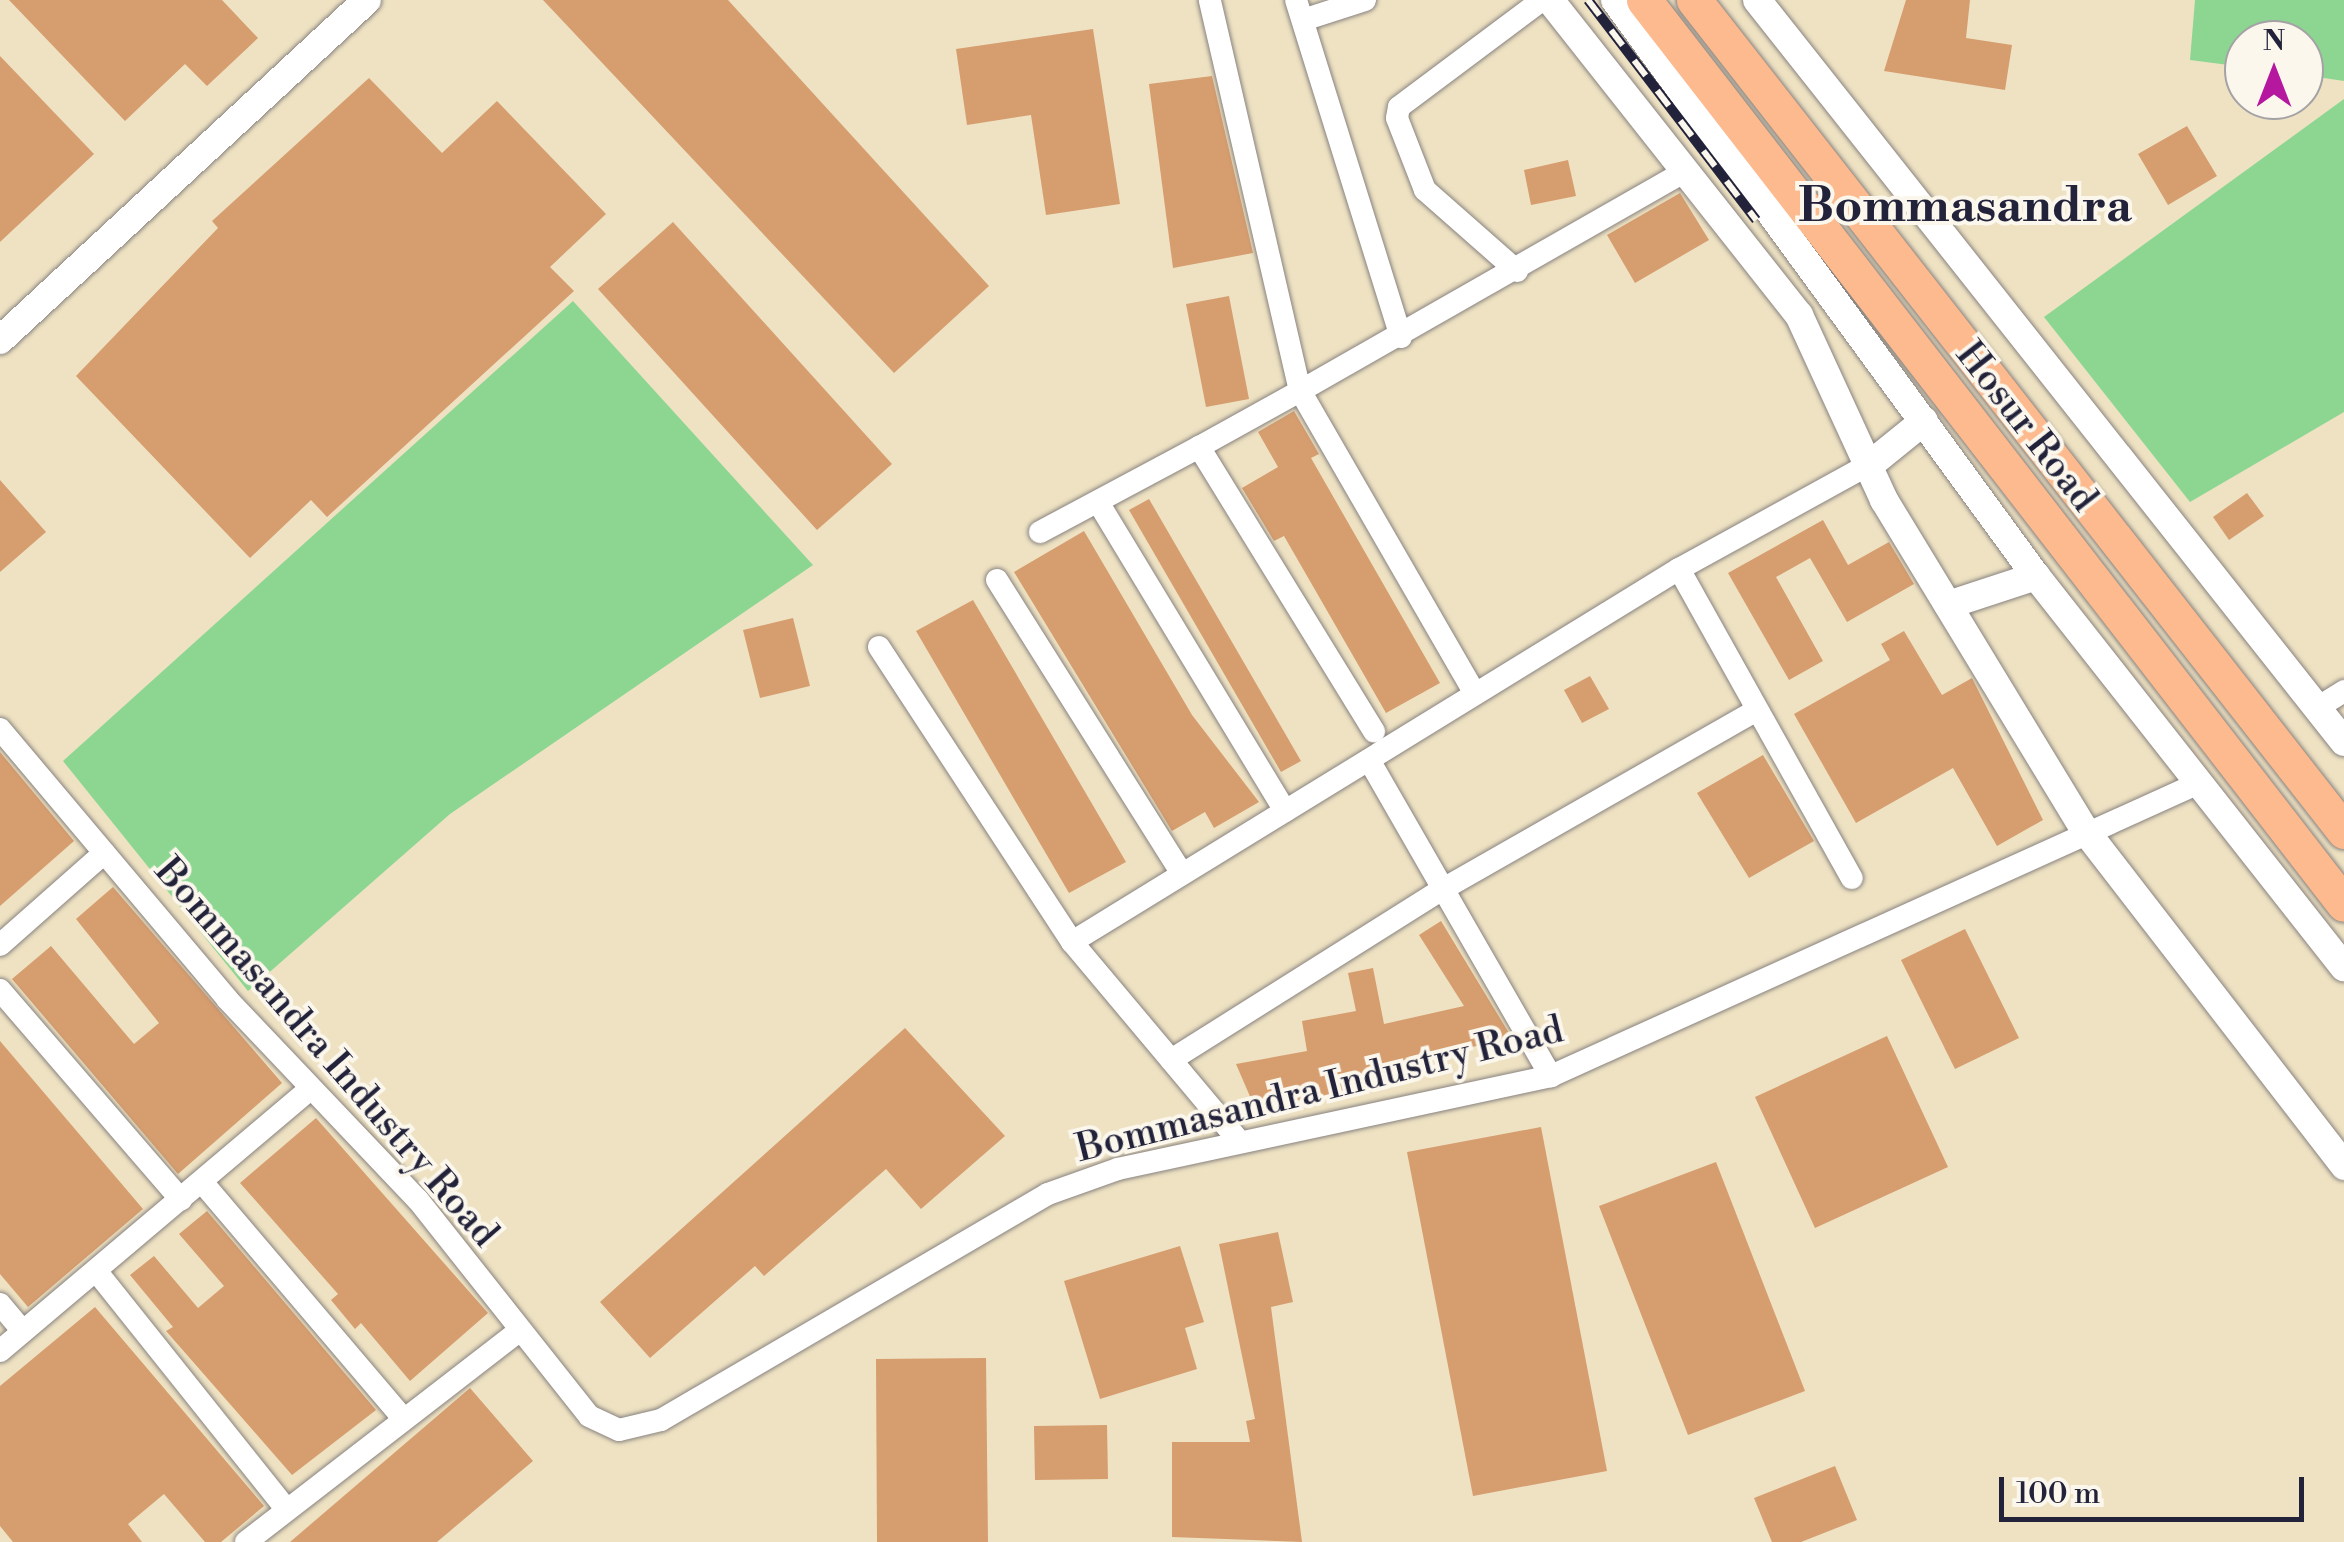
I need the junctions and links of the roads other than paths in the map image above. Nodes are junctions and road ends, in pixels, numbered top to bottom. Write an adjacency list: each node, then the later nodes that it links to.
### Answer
1 (367, 0): 15 (street)
2 (1210, 0): 16 (street)
3 (1365, 0): 9 (street)
4 (1546, 0): 10 (street); 11 (street)
5 (1615, 0): 12 (street)
6 (1644, 0): 43 (highway, Hosur Road)
7 (1694, 0): 38 (highway, Hosur Road)
8 (1757, 0): 29 (street)
9 (1301, 10): 14 (street)
10 (1684, 172): 11 (street); 13 (street)
11 (1517, 271): 14 (street)
12 (1832, 292): 13 (street); 17 (street)
13 (1799, 315): 19 (street)
14 (1400, 336): 16 (street)
15 (0, 340)
16 (1300, 391): 18 (street); 28 (street)
17 (1924, 422): 19 (street); 23 (street)
18 (1200, 447): 20 (street); 32 (street)
19 (1872, 463): 22 (street); 25 (street)
20 (1098, 502): 21 (street); 36 (street)
21 (1040, 532)
22 (1679, 569): 28 (street); 30 (street)
23 (2036, 576): 25 (street); 35 (street)
24 (998, 580): 40 (street)
25 (1948, 605): 37 (street)
26 (879, 647): 44 (street)
27 (2344, 691): 29 (street)
28 (1474, 692): 34 (street)
29 (2318, 708): 33 (street)
30 (1757, 710): 41 (street); 42 (street)
31 (0, 729): 39 (street, Bommasandra Industry Road)
32 (1374, 732)
33 (2344, 742)
34 (1370, 760): 36 (street); 42 (street)
35 (2199, 783): 37 (street, Bommasandra Industry Road); 46 (street)
36 (1285, 811): 40 (street)
37 (2084, 829): 49 (street, Bommasandra Industry Road); 52 (street)
38 (2344, 831)
39 (104, 852): 45 (street); 50 (street, Bommasandra Industry Road)
40 (1182, 874): 44 (street)
41 (1852, 878)
42 (1443, 889): 48 (street); 49 (street)
43 (2344, 904)
44 (1072, 942): 48 (street)
45 (0, 944)
46 (2344, 966)
47 (0, 990): 54 (street)
48 (1171, 1060): 51 (street)
49 (1551, 1076): 51 (street, Bommasandra Industry Road)
50 (308, 1090): 53 (street); 58 (street, Bommasandra Industry Road)
51 (1240, 1142): 58 (street, Bommasandra Industry Road)
52 (2344, 1166)
53 (202, 1182): 54 (street); 60 (street)
54 (182, 1200): 55 (street)
55 (97, 1272): 57 (street); 61 (street)
56 (0, 1304): 57 (street)
57 (24, 1332): 59 (street)
58 (518, 1332): 60 (street)
59 (0, 1350)
60 (403, 1418): 61 (street)
61 (286, 1509): 62 (street)
62 (246, 1542)

